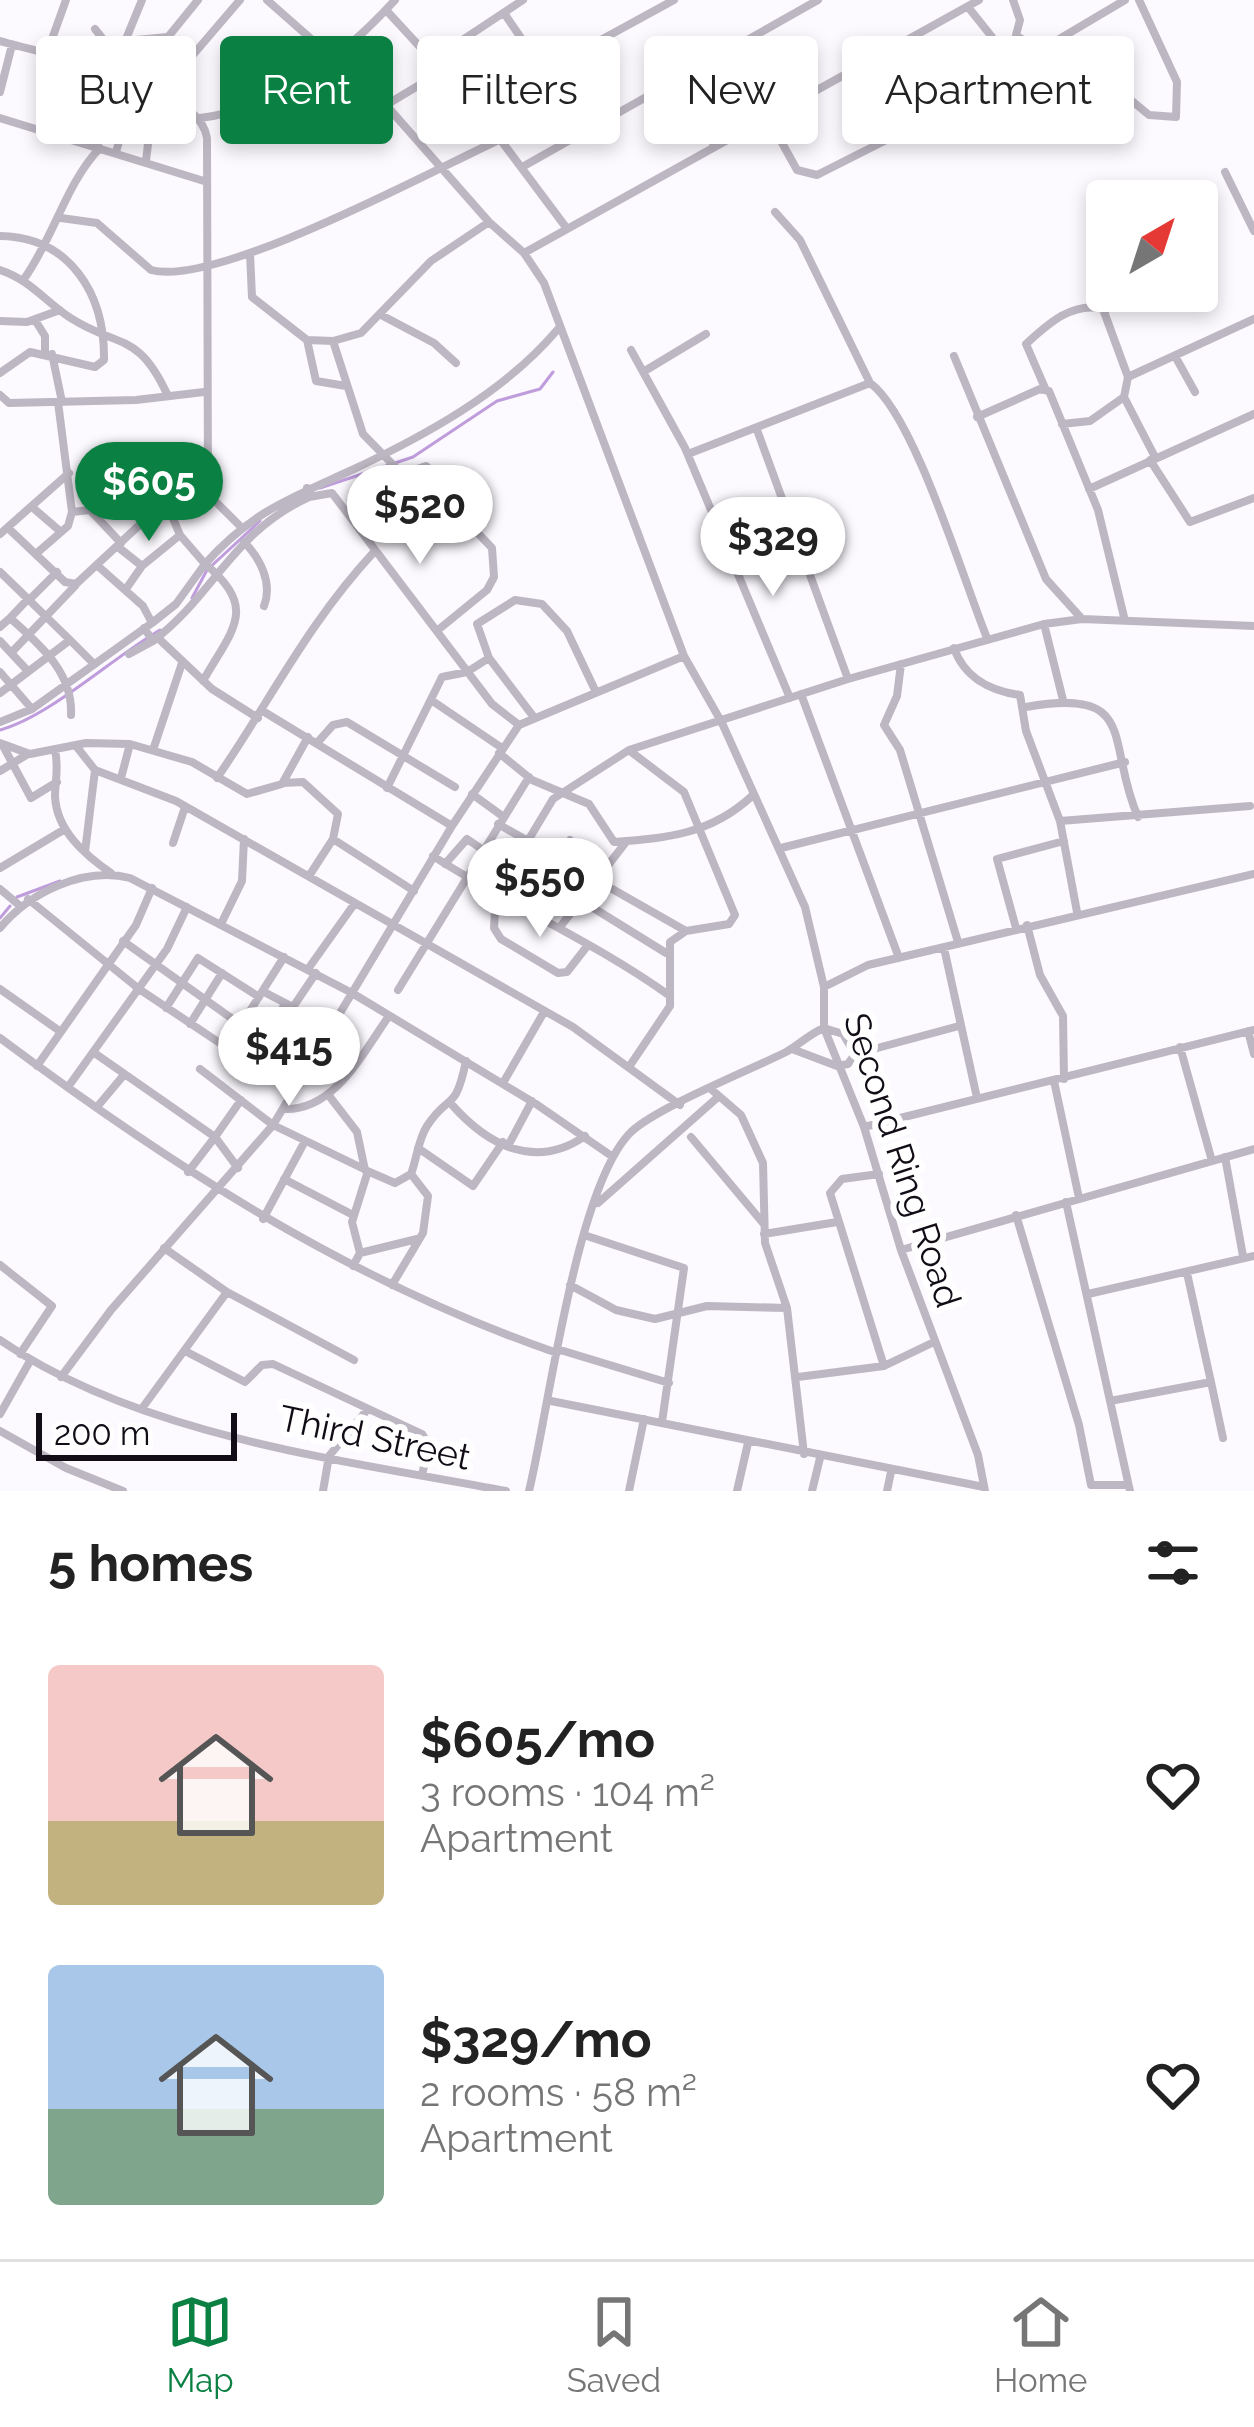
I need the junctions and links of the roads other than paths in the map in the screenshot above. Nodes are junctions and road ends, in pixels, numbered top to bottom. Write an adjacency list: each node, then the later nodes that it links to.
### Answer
1 (66, 0): 18 (street)
2 (142, 0): 20 (street)
3 (198, 0): 21 (street)
4 (240, 0): 36 (street)
5 (267, 0): 22 (street, Second Ring Road)
6 (395, 0): 15 (street)
7 (523, 0): 16 (street)
8 (674, 0): 26 (street)
9 (980, 0): 14 (street)
10 (1013, 0): 30 (street)
11 (1125, 0): 31 (street)
12 (1139, 0): 38 (street)
13 (814, 1): 27 (street)
14 (968, 7): 28 (street); 29 (street)
15 (386, 10): 23 (street); 33 (street)
16 (504, 13): 24 (street); 25 (street)
17 (95, 29): 19 (street)
18 (53, 36)
19 (102, 36)
20 (127, 36)
21 (168, 36)
22 (312, 36)
23 (357, 36)
24 (469, 36)
25 (520, 36)
26 (611, 36)
27 (752, 36)
28 (917, 36)
29 (991, 36)
30 (1018, 36)
31 (1069, 36)
32 (0, 41): 34 (street)
33 (417, 44)
34 (12, 45): 35 (street); 37 (street)
35 (36, 50)
36 (196, 51)
37 (1, 85)
38 (1134, 103)
39 (393, 113): 55 (street, Second Ring Road)
40 (220, 114): 43 (street)
41 (196, 115): 43 (street)
42 (0, 118): 52 (street)
43 (200, 118): 58 (street)
44 (118, 144): 53 (street)
45 (150, 144): 54 (street)
46 (492, 144): 55 (street)
47 (505, 144): 56 (street)
48 (558, 144): 56 (street)
49 (715, 144): 62 (street)
50 (782, 144): 51 (street)
51 (881, 144)
52 (100, 148): 53 (street); 60 (street)
53 (116, 152): 54 (street)
54 (146, 161): 58 (street)
55 (441, 164): 61 (street, Second Ring Road); 66 (street)
56 (524, 166): 62 (street)
57 (1225, 172): 63 (street)
58 (204, 181): 68 (street)
59 (775, 212): 91 (street)
60 (62, 218): 65 (street); 68 (street)
61 (489, 222): 67 (street, Second Ring Road); 74 (street)
62 (565, 226): 67 (street)
63 (1254, 231)
64 (0, 236): 65 (street)
65 (44, 243): 70 (street); 79 (street)
66 (250, 253): 68 (street); 81 (street)
67 (524, 253): 78 (street, Second Ring Road)
68 (203, 268): 94 (street)
69 (0, 270): 70 (street)
70 (24, 279): 72 (street)
71 (1086, 307): 93 (street)
72 (60, 310): 76 (street); 79 (street)
73 (1104, 312): 90 (street)
74 (383, 316): 82 (street); 87 (street)
75 (1254, 319): 86 (street)
76 (35, 320): 77 (street); 84 (street)
77 (0, 321)
78 (558, 329): 105 (street); 152 (street, Second Ring Road)
79 (105, 334): 84 (street); 96 (street)
80 (706, 334): 88 (street)
81 (307, 340): 82 (street); 92 (street)
82 (333, 341): 92 (street)
83 (632, 350): 88 (street)
84 (49, 353): 89 (street); 99 (street)
85 (954, 356): 101 (street)
86 (1175, 356): 90 (street); 95 (street)
87 (455, 363)
88 (643, 372): 106 (street)
89 (0, 373)
90 (1129, 377): 98 (street)
91 (870, 383): 103 (street); 146 (street)
92 (346, 386): 105 (street)
93 (1045, 388): 101 (street); 102 (street)
94 (204, 392): 96 (street); 111 (street)
95 (1195, 392)
96 (168, 396): 99 (street)
97 (1, 398): 99 (street)
98 (1124, 398): 102 (street); 107 (street)
99 (60, 402): 108 (street)
100 (1254, 414): 107 (street)
101 (977, 417): 137 (street)
102 (1062, 424): 109 (street)
103 (757, 430): 106 (street); 161 (street)
104 (98, 450): 115 (street)
105 (382, 454): 110 (street); 132 (street)
106 (688, 454): 168 (street)
107 (1152, 459): 109 (street); 112 (street)
108 (70, 472): 113 (street); 116 (street)
109 (1089, 489): 139 (street)
110 (308, 492): 117 (street); 121 (street); 124 (street)
111 (208, 494): 114 (street); 117 (street)
112 (1254, 498)
113 (32, 507): 118 (street); 119 (street)
114 (169, 509): 120 (street); 122 (street)
115 (90, 510): 116 (street); 122 (street)
116 (72, 512): 119 (street)
117 (242, 528): 127 (street)
118 (4, 531): 123 (street)
119 (62, 532): 123 (street)
120 (180, 535): 125 (street); 127 (street)
121 (244, 542): 127 (street); 134 (street)
122 (120, 545): 125 (street); 126 (street)
123 (38, 552): 129 (street)
124 (374, 552): 143 (street); 175 (street)
125 (142, 566): 131 (street)
126 (99, 567): 130 (street); 131 (street)
127 (209, 567): 144 (street); 144 (street); 162 (street)
128 (0, 572): 133 (street)
129 (57, 572): 130 (street); 133 (street)
130 (76, 584): 138 (street)
131 (125, 590): 144 (street)
132 (487, 590): 135 (street); 143 (street)
133 (28, 599): 136 (street); 138 (street)
134 (265, 606)
135 (497, 609): 154 (street); 165 (street)
136 (10, 617): 142 (street); 145 (street)
137 (1082, 619): 139 (street); 140 (street)
138 (48, 620): 145 (street); 148 (street)
139 (1125, 621): 141 (street)
140 (1044, 624): 146 (street); 170 (street)
141 (1254, 626)
142 (0, 627)
143 (438, 630): 160 (street)
144 (151, 633): 151 (street); 155 (street); 156 (street)
145 (29, 635): 150 (street); 153 (street)
146 (987, 638): 149 (street)
147 (0, 640): 150 (street)
148 (70, 640): 153 (street); 155 (street)
149 (954, 648): 157 (street); 171 (street)
150 (11, 653): 158 (street)
151 (129, 653)
152 (685, 656): 165 (street); 178 (street, Second Ring Road)
153 (49, 657): 158 (street); 164 (street)
154 (489, 658): 160 (street); 176 (street)
155 (92, 662): 164 (street)
156 (182, 663): 162 (street); 185 (street)
157 (901, 664): 161 (street); 207 (street)
158 (26, 669): 163 (street)
159 (0, 672): 163 (street)
160 (466, 672): 169 (street); 179 (street)
161 (848, 679): 167 (street)
162 (203, 681): 175 (street)
163 (11, 684): 166 (street); 172 (street)
164 (69, 684): 172 (street); 174 (street)
165 (595, 690): 176 (street)
166 (0, 693)
167 (801, 694): 168 (street); 212 (street)
168 (790, 698): 178 (street)
169 (431, 700): 187 (street); 189 (street)
170 (1063, 700): 171 (street); 190 (street)
171 (1026, 707): 197 (street)
172 (32, 709): 177 (street)
173 (0, 711): 177 (street)
174 (71, 715)
175 (262, 716): 180 (street); 196 (street)
176 (533, 716): 179 (street)
177 (4, 721)
178 (722, 724): 186 (street); 204 (street, Second Ring Road)
179 (519, 725): 187 (street)
180 (312, 740): 189 (street); 199 (street); 201 (street)
181 (1, 743): 188 (street); 191 (street)
182 (130, 744): 183 (street); 185 (street); 195 (street)
183 (76, 746): 184 (street); 192 (street)
184 (55, 750): 188 (street); 198 (street)
185 (153, 750): 196 (street)
186 (629, 750): 203 (street); 214 (street)
187 (501, 751): 194 (street); 202 (street)
188 (30, 754): 191 (street)
189 (404, 757): 200 (street); 201 (street)
190 (1125, 762): 197 (street); 208 (street)
191 (10, 764): 193 (street); 198 (street)
192 (95, 770): 195 (street); 224 (street)
193 (0, 771)
194 (529, 777): 203 (street); 209 (street)
195 (121, 778): 206 (street)
196 (217, 778): 199 (street)
197 (1048, 778): 207 (street); 210 (street)
198 (60, 780): 213 (street)
199 (282, 784): 215 (street)
200 (454, 787)
201 (387, 788): 211 (street)
202 (472, 794): 209 (street); 211 (street)
203 (560, 794): 218 (street); 219 (street)
204 (752, 796): 214 (street); 222 (street, Second Ring Road)
205 (1250, 806): 208 (street)
206 (185, 807): 216 (street); 221 (street)
207 (919, 811): 212 (street); 254 (street)
208 (1138, 817): 210 (street)
209 (500, 819): 218 (street); 223 (street)
210 (1060, 821): 220 (street)
211 (452, 826): 225 (street)
212 (851, 828): 222 (street); 260 (street)
213 (65, 829): 224 (street); 229 (street)
214 (700, 830): 219 (street); 252 (street)
215 (333, 838): 232 (street); 238 (street)
216 (244, 839): 232 (street); 246 (street)
217 (569, 840): 226 (street)
218 (528, 841): 226 (street); 228 (street)
219 (627, 841): 234 (street)
220 (1064, 841): 245 (street); 251 (street)
221 (172, 843)
222 (781, 848): 266 (street, Second Ring Road)
223 (484, 849): 227 (street); 228 (street); 233 (street)
224 (85, 853): 230 (street)
225 (434, 856): 227 (street); 238 (street)
226 (559, 857): 234 (street); 235 (street)
227 (446, 864): 233 (street)
228 (514, 864): 235 (street); 239 (street)
229 (0, 868)
230 (111, 873): 236 (street); 241 (street)
231 (1254, 874): 245 (street)
232 (309, 876): 242 (street)
233 (466, 877): 239 (street); 255 (street)
234 (596, 878): 240 (street); 252 (street)
235 (547, 879): 240 (street); 244 (street)
236 (152, 888): 243 (street); 253 (street)
237 (0, 889): 241 (street)
238 (414, 891): 248 (street)
239 (496, 894): 244 (street); 256 (street)
240 (580, 898): 249 (street); 258 (street)
241 (23, 902): 250 (street); 262 (street)
242 (355, 903): 248 (street); 263 (street)
243 (188, 907): 246 (street); 261 (street)
244 (530, 908): 249 (street)
245 (1077, 912): 247 (street)
246 (221, 922): 259 (street)
247 (1027, 925): 251 (street); 299 (street)
248 (392, 926): 255 (street); 270 (street)
249 (560, 927): 256 (street)
250 (0, 928)
251 (1016, 928): 254 (street)
252 (686, 931): 258 (street)
253 (123, 941): 261 (street); 262 (street)
254 (958, 942): 257 (street)
255 (425, 944): 269 (street); 276 (street)
256 (588, 945): 272 (street)
257 (944, 947): 260 (street); 280 (street)
258 (666, 953): 272 (street)
259 (284, 957): 263 (street); 271 (street)
260 (899, 958): 266 (street)
261 (155, 964): 265 (street); 268 (street)
262 (109, 967): 268 (street); 283 (street)
263 (312, 971): 270 (street); 274 (street)
264 (222, 973): 265 (street); 271 (street); 273 (street)
265 (183, 985): 273 (street); 275 (street)
266 (824, 987): 281 (street, Second Ring Road)
267 (0, 989): 283 (street)
268 (139, 989): 275 (street); 289 (street)
269 (398, 990)
270 (352, 993): 277 (street); 293 (street)
271 (261, 995): 274 (street); 279 (street)
272 (671, 998): 294 (street)
273 (206, 1000): 278 (street); 279 (street)
274 (284, 1006): 284 (street)
275 (166, 1008): 278 (street)
276 (544, 1012): 294 (street); 300 (street)
277 (389, 1016): 292 (street); 304 (street)
278 (190, 1024): 287 (street)
279 (241, 1025): 284 (street); 287 (street)
280 (959, 1026): 290 (street); 305 (street)
281 (824, 1028): 288 (street); 290 (street); 296 (street, Second Ring Road)
282 (1251, 1031): 286 (street); 291 (street)
283 (61, 1032): 295 (street)
284 (265, 1033): 293 (street)
285 (0, 1038): 295 (street)
286 (1180, 1047): 299 (street); 323 (street)
287 (226, 1049): 302 (street)
288 (792, 1049): 296 (street); 303 (street)
289 (93, 1052): 298 (street); 301 (street)
290 (855, 1054): 296 (street)
291 (1254, 1054)
292 (466, 1061): 300 (street); 309 (street)
293 (309, 1064): 302 (street)
294 (631, 1064): 308 (street)
295 (38, 1066): 301 (street)
296 (837, 1066): 313 (street, Second Ring Road)
297 (200, 1069): 306 (street)
298 (123, 1076): 310 (street); 315 (street)
299 (1059, 1080): 305 (street); 331 (street)
300 (503, 1083): 307 (street)
301 (68, 1087): 310 (street)
302 (293, 1092): 311 (street)
303 (715, 1094): 308 (street); 333 (street); 338 (street)
304 (330, 1097): 311 (street); 325 (street)
305 (977, 1098): 313 (street)
306 (241, 1100): 312 (street); 315 (street)
307 (532, 1101): 314 (street); 318 (street)
308 (680, 1105): 321 (street)
309 (453, 1106): 318 (street); 319 (street)
310 (97, 1107): 326 (street)
311 (285, 1109): 312 (street)
312 (274, 1125): 317 (street); 324 (street)
313 (864, 1127): 328 (street, Second Ring Road)
314 (585, 1136): 318 (street); 321 (street)
315 (215, 1137): 324 (street); 326 (street)
316 (692, 1137): 338 (street)
317 (304, 1142): 325 (street); 329 (street)
318 (506, 1143): 319 (street)
319 (418, 1148): 327 (street)
320 (1254, 1149): 322 (street)
321 (613, 1157): 333 (street)
322 (1225, 1157): 323 (street); 344 (street)
323 (1212, 1161): 331 (street)
324 (238, 1168): 330 (street)
325 (367, 1170): 327 (street); 334 (street)
326 (188, 1172): 330 (street)
327 (411, 1174): 340 (street)
328 (879, 1174): 337 (street); 342 (street, Second Ring Road)
329 (284, 1179): 334 (street); 336 (street)
330 (215, 1190): 336 (street); 341 (street)
331 (1078, 1198): 332 (street)
332 (1066, 1202): 335 (street); 351 (street)
333 (597, 1204): 339 (street)
334 (353, 1215): 343 (street)
335 (1016, 1215): 342 (street); 381 (street)
336 (263, 1219): 346 (street)
337 (837, 1222): 338 (street); 361 (street)
338 (764, 1229): 352 (street)
339 (587, 1236): 348 (street); 353 (street)
340 (418, 1239): 343 (street); 349 (street)
341 (164, 1248): 350 (street); 362 (street)
342 (901, 1250): 355 (street, Second Ring Road)
343 (360, 1253): 346 (street)
344 (1249, 1256): 347 (street)
345 (0, 1265): 358 (street)
346 (352, 1266): 349 (street)
347 (1187, 1273): 351 (street); 364 (street)
348 (570, 1285): 353 (street); 357 (street)
349 (392, 1286): 357 (street)
350 (227, 1292): 356 (street); 359 (street)
351 (1088, 1294): 367 (street)
352 (787, 1308): 353 (street); 363 (street)
353 (681, 1315): 365 (street)
354 (0, 1340): 358 (street, Third Street)
355 (934, 1342): 361 (street); 382 (street, Second Ring Road)
356 (185, 1351): 368 (street); 369 (street)
357 (557, 1351): 365 (street); 366 (street)
358 (20, 1354): 360 (street, Third Street)
359 (353, 1360)
360 (30, 1361): 362 (street, Third Street); 370 (street)
361 (884, 1366): 363 (street)
362 (61, 1377): 368 (street, Third Street)
363 (798, 1377): 376 (street)
364 (1211, 1382): 367 (street); 374 (street)
365 (669, 1383): 372 (street)
366 (551, 1401): 371 (street); 386 (street)
367 (1110, 1401): 381 (street)
368 (143, 1407): 377 (street, Third Street)
369 (367, 1411): 377 (street); 380 (street)
370 (0, 1414)
371 (644, 1418): 372 (street); 387 (street)
372 (662, 1422): 375 (street)
373 (0, 1431): 383 (street)
374 (1223, 1438)
375 (748, 1443): 376 (street); 388 (street)
376 (804, 1454): 378 (street)
377 (329, 1456): 380 (street, Third Street); 384 (street)
378 (820, 1458): 379 (street); 389 (street)
379 (891, 1472): 382 (street); 390 (street)
380 (422, 1475): 385 (street, Third Street)
381 (1129, 1488)
382 (985, 1489)
383 (123, 1491)
384 (323, 1491)
385 (506, 1491)
386 (529, 1491)
387 (629, 1491)
388 (737, 1491)
389 (812, 1491)
390 (887, 1491)

